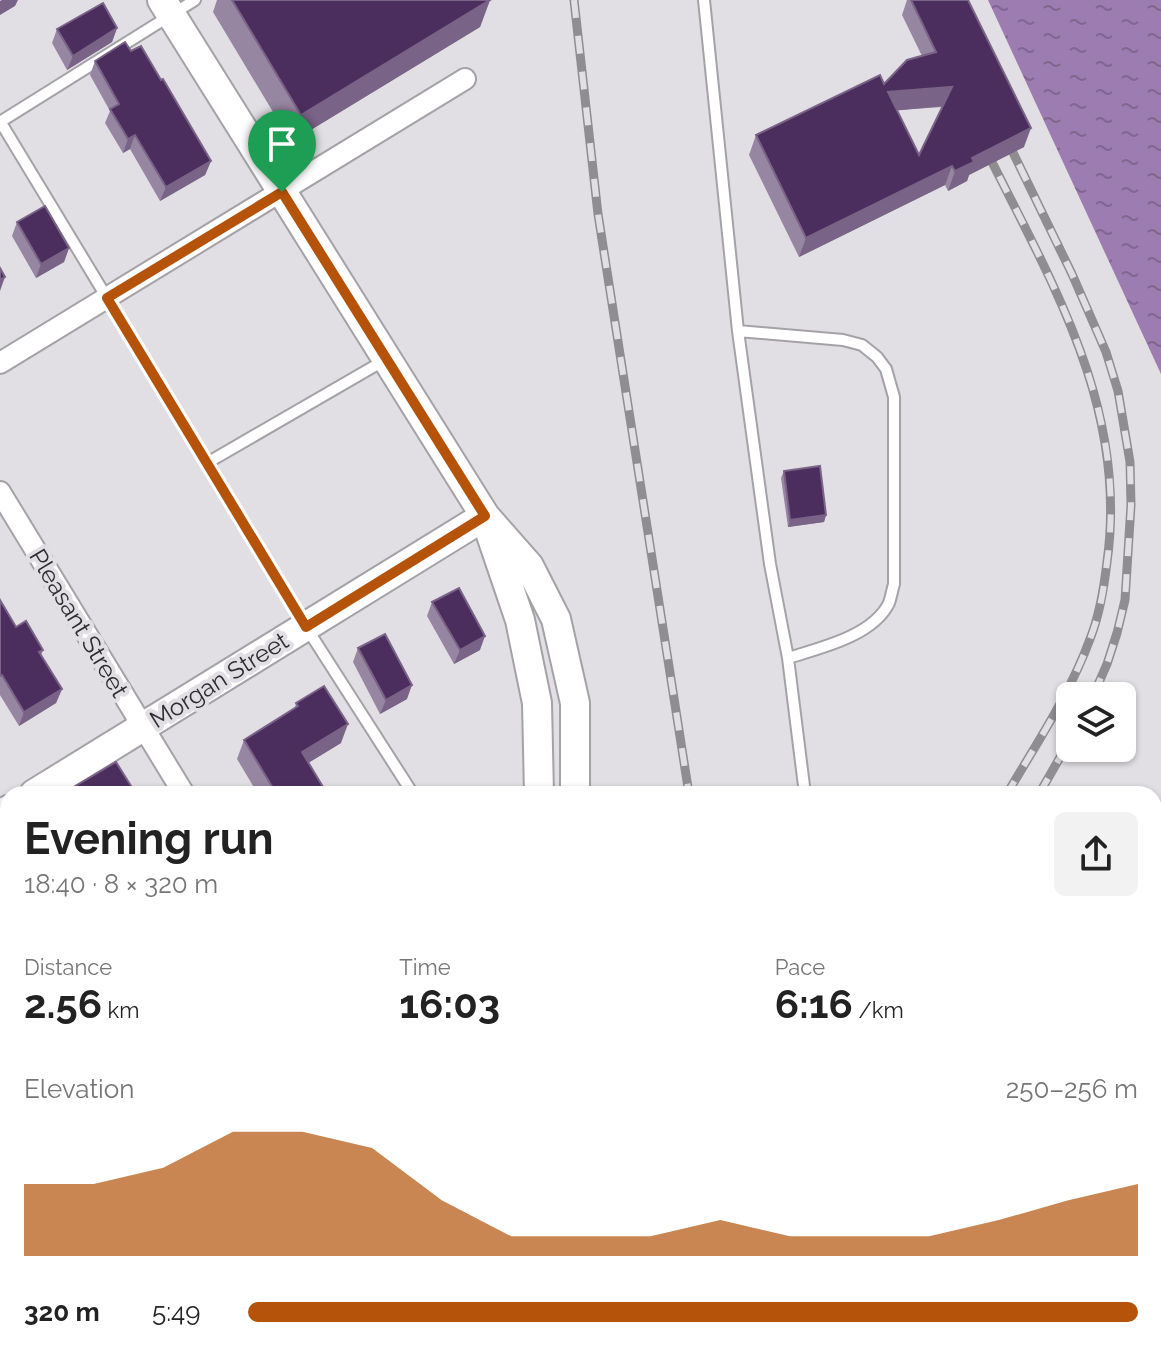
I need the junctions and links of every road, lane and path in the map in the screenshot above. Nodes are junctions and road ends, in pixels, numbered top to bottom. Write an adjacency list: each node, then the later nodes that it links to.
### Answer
1 (704, 0): 7 (lane)
2 (176, 5): 4 (lane); 5 (street)
3 (465, 79): 5 (street)
4 (0, 121): 6 (lane)
5 (282, 192): 6 (street); 8 (street)
6 (107, 298): 9 (street); 10 (lane)
7 (738, 331): 14 (lane); 14 (lane)
8 (387, 359): 10 (lane); 12 (street)
9 (0, 363)
10 (207, 463): 13 (lane)
11 (0, 492): 15 (street, Pleasant Street)
12 (485, 516): 13 (street, Morgan Street); 19 (street); 20 (street)
13 (306, 627): 15 (street, Morgan Street); 18 (lane)
14 (788, 658): 21 (lane)
15 (143, 727): 16 (street, Morgan Street); 17 (street, Pleasant Street)
16 (47, 786)
17 (179, 786)
18 (408, 786)
19 (539, 786)
20 (575, 786)
21 (804, 786)

